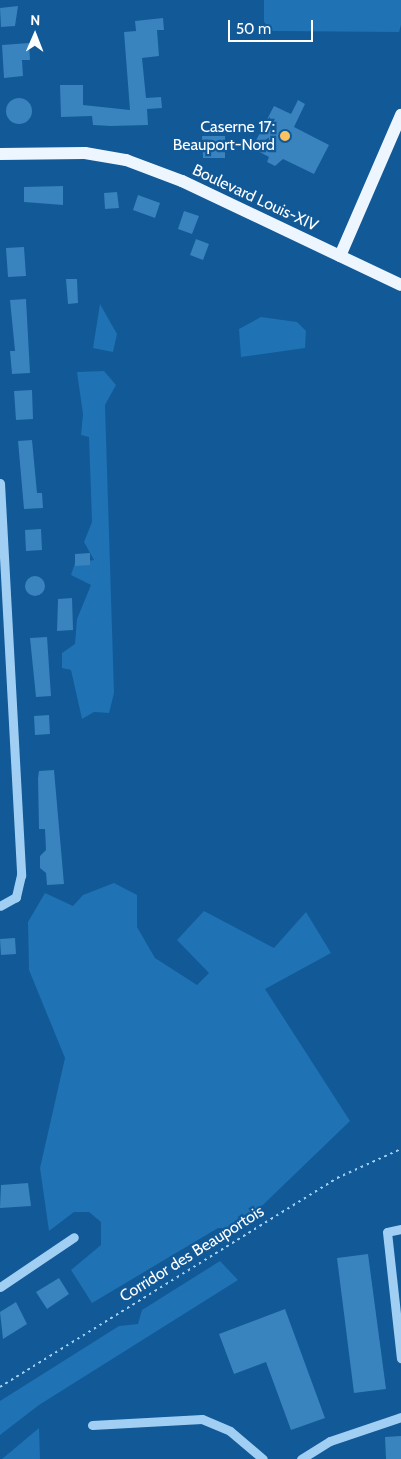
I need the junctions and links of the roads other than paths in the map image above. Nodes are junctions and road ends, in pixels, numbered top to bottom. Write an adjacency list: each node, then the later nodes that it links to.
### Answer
1 (401, 115): 3 (main road)
2 (0, 154): 3 (main road, Boulevard Louis-XIV)
3 (340, 256): 4 (main road, Boulevard Louis-XIV)
4 (401, 285)
5 (0, 484): 6 (street)
6 (0, 906)
7 (401, 1229): 10 (street)
8 (74, 1238): 9 (street)
9 (0, 1287)
10 (401, 1358)
11 (401, 1417): 14 (street)
12 (92, 1425): 13 (street)
13 (263, 1459)
14 (301, 1459)

